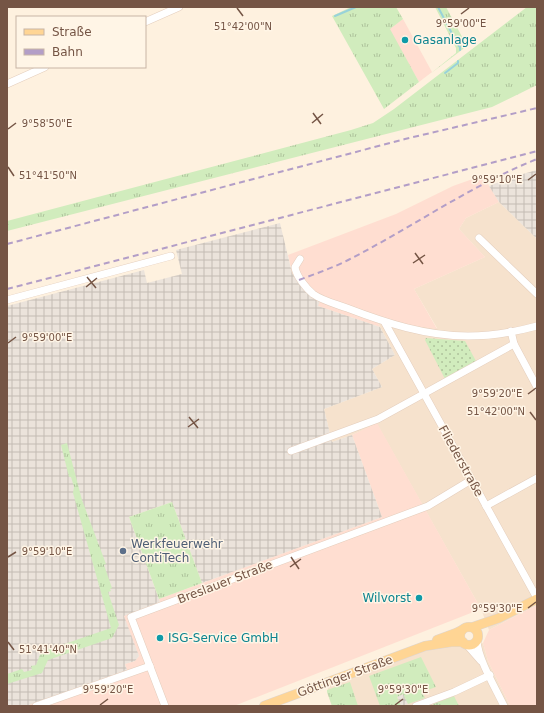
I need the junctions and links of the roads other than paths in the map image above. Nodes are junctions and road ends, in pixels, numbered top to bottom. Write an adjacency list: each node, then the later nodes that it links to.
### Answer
1 (179, 7): 2 (street)
2 (146, 22)
3 (43, 68): 4 (street)
4 (7, 84)
5 (479, 238): 8 (street)
6 (171, 256): 9 (street)
7 (300, 260): 10 (street)
8 (537, 294)
9 (7, 300)
10 (385, 323): 12 (street); 15 (street, Fliederstraße)
11 (537, 326): 12 (street)
12 (511, 332): 13 (street)
13 (514, 344): 14 (street); 15 (street)
14 (537, 387)
15 (424, 394): 16 (street); 18 (street, Fliederstraße)
16 (291, 451)
17 (537, 478): 19 (street)
18 (471, 480): 19 (street, Fliederstraße); 26 (street, Breslauer Straße)
19 (486, 506): 20 (street, Fliederstraße)
20 (537, 599): 22 (main road, Göttinger Straße)
21 (462, 630): 22 (main road, Göttinger Straße); 23 (main road); 24 (main road, Göttinger Straße)
22 (476, 634): 23 (main road, Göttinger Straße); 25 (street)
23 (465, 643): 24 (main road, Göttinger Straße); 25 (street)
24 (425, 646): 30 (main road, Göttinger Straße)
25 (483, 664): 27 (street)
26 (150, 666): 28 (street); 29 (street, Breslauer Straße)
27 (490, 676): 31 (street); 32 (street)
28 (36, 706)
29 (165, 706)
30 (264, 706)
31 (416, 706)
32 (504, 706)

